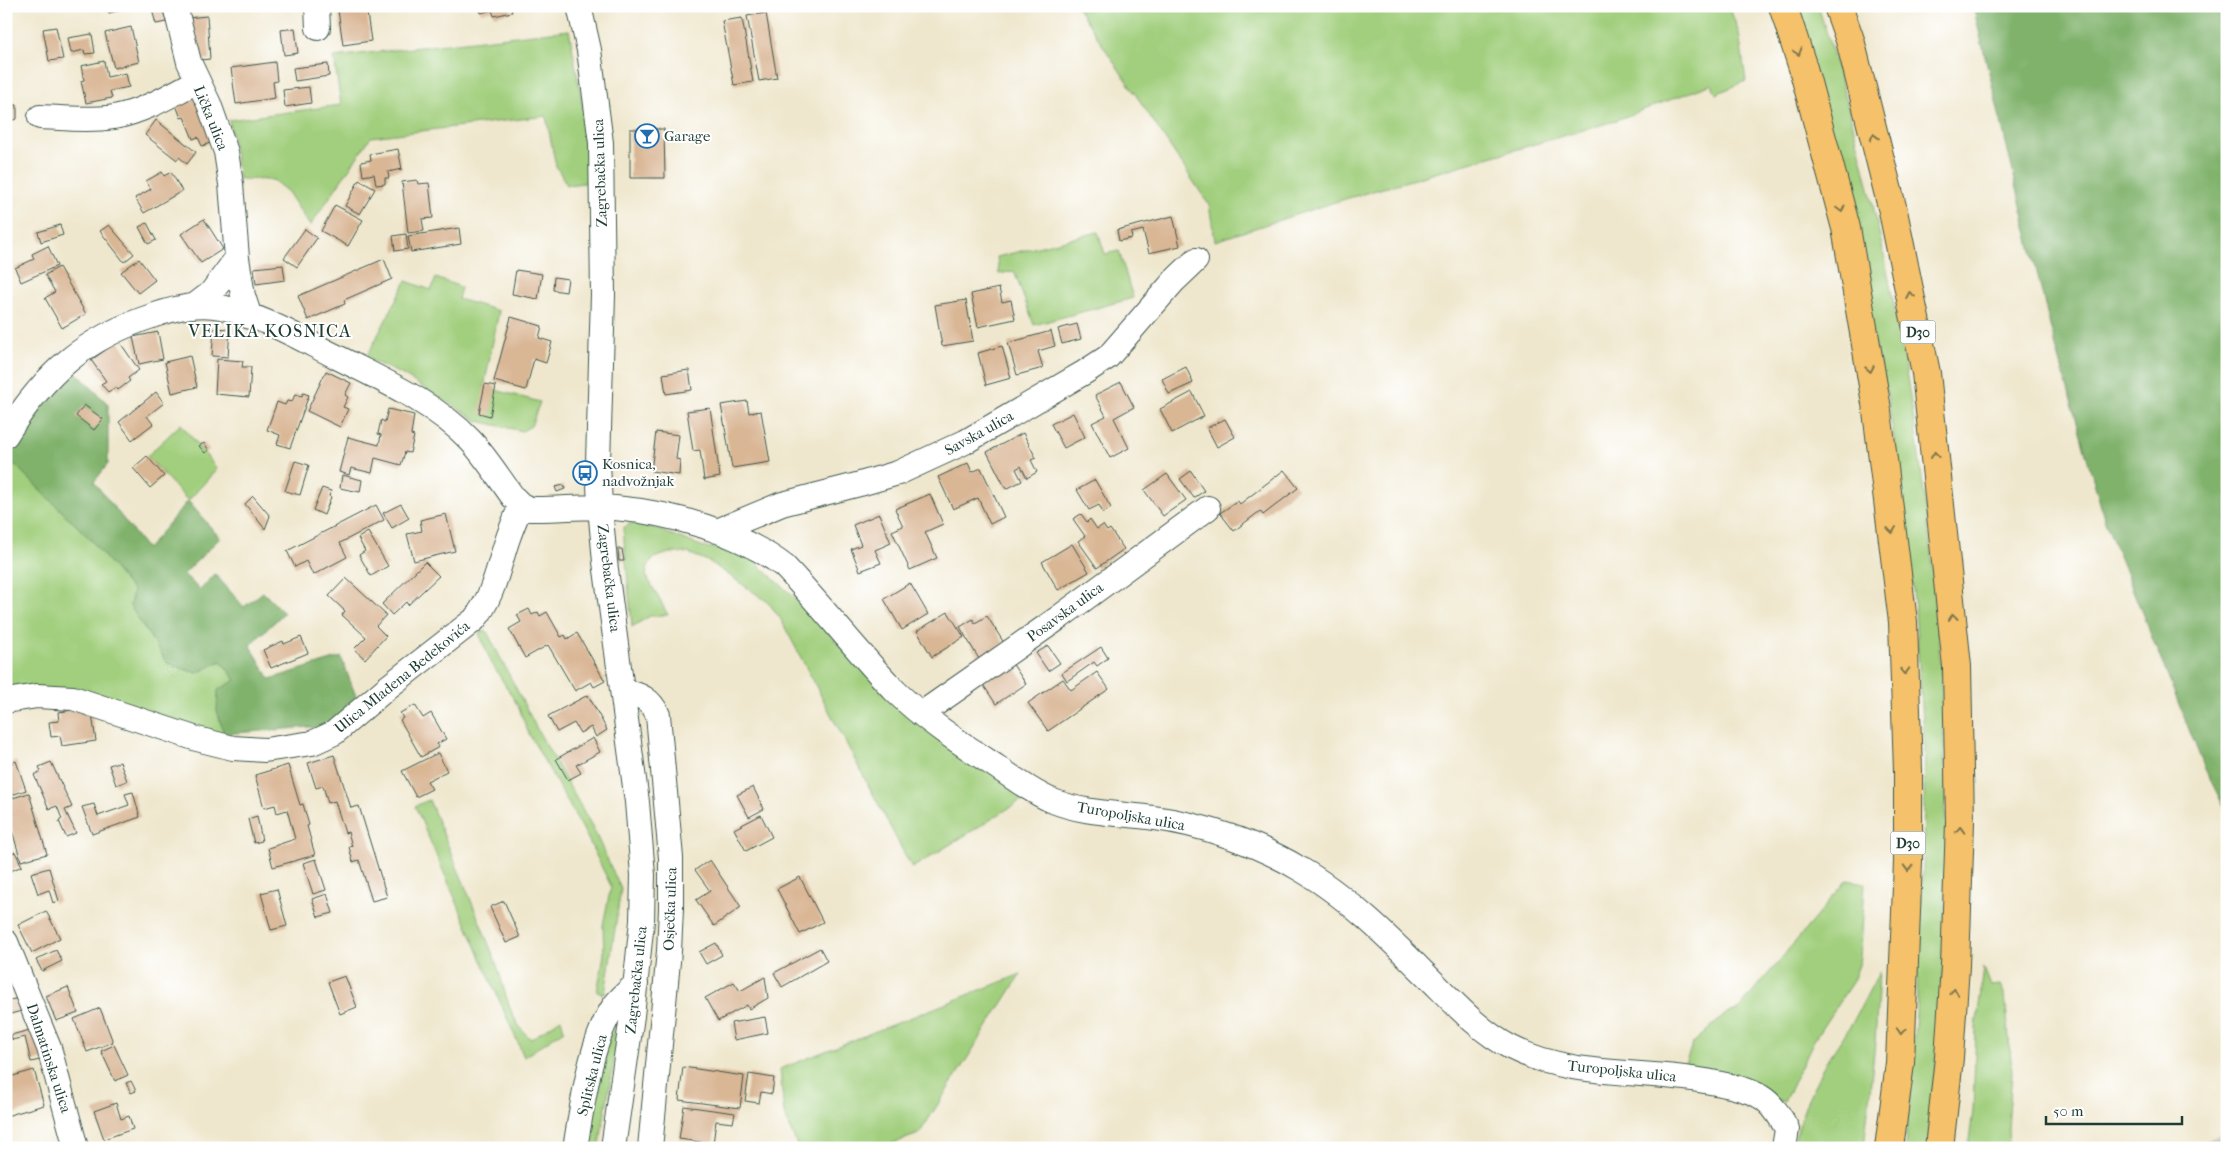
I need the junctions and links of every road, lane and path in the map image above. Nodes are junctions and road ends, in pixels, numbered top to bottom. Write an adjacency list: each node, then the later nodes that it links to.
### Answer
1 (579, 6): 14 (street, Zagrebačka ulica)
2 (1783, 6): 23 (highway, D30, one-way to 23)
3 (1838, 6): 22 (highway, D30, one-way to 3)
4 (176, 10): 5 (street, Lička ulica)
5 (197, 81): 6 (street); 7 (street, Lička ulica)
6 (40, 117)
7 (237, 258): 9 (street); 10 (street, Lička ulica)
8 (1196, 260): 16 (street, Savska ulica)
9 (194, 306): 10 (street); 11 (street)
10 (250, 316): 13 (street)
11 (14, 407): 12 (street)
12 (6, 435)
13 (521, 505): 14 (street); 18 (street, Ulica Mladena Bedekovića)
14 (600, 507): 16 (street, Turopoljska ulica); 17 (street, Zagrebačka ulica)
15 (1208, 508): 19 (street, Posavska ulica)
16 (717, 531): 19 (street, Turopoljska ulica)
17 (624, 692): 21 (street, Zagrebačka ulica); 28 (street, Osječka ulica)
18 (6, 701)
19 (922, 714): 24 (street, Turopoljska ulica)
20 (6, 942): 25 (street, Dalmatinska ulica)
21 (636, 984): 26 (street, Splitska ulica); 27 (street, Zagrebačka ulica)
22 (1950, 1058): 31 (highway, D30); 32 (highway)
23 (1900, 1063): 29 (highway); 30 (highway, D30)
24 (1785, 1139)
25 (76, 1148)
26 (575, 1148)
27 (613, 1148)
28 (650, 1148)
29 (1874, 1148)
30 (1889, 1148)
31 (1939, 1148)
32 (1954, 1148)

